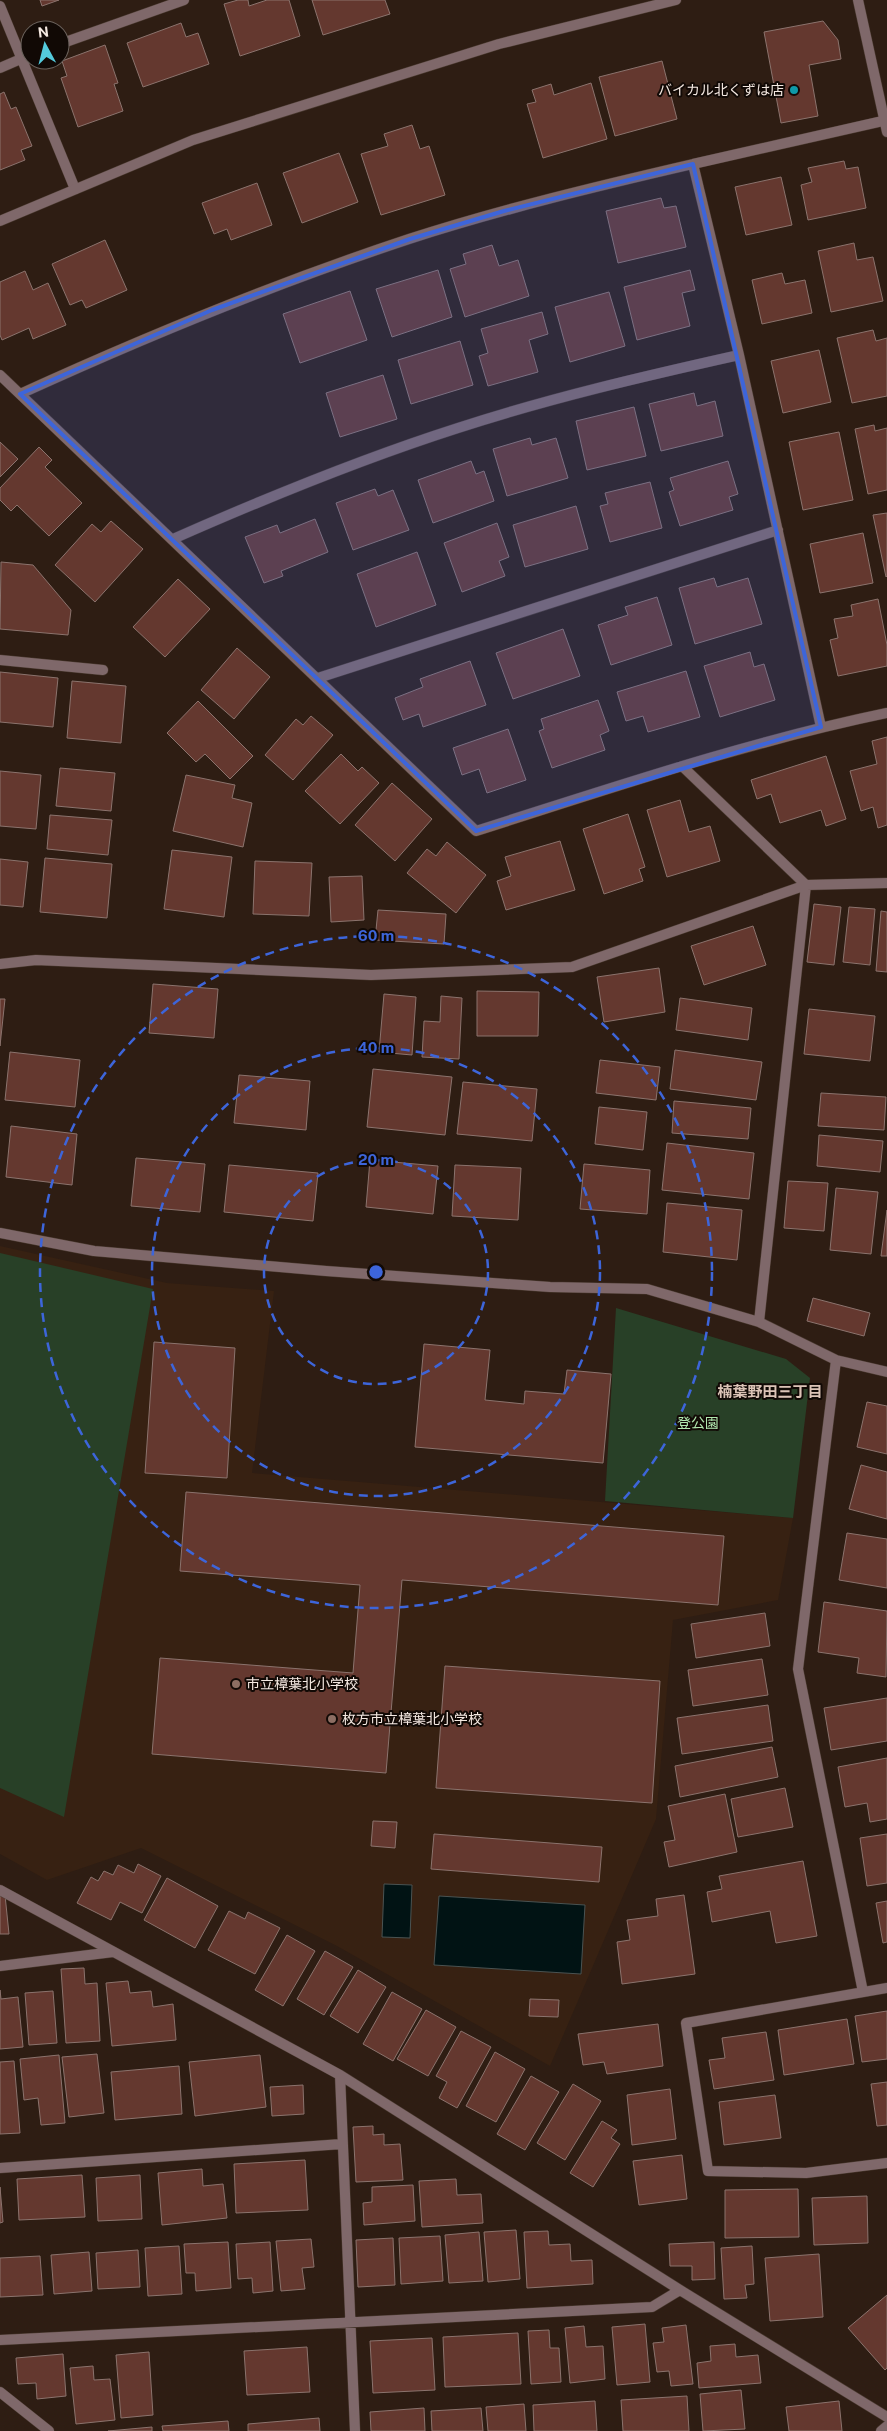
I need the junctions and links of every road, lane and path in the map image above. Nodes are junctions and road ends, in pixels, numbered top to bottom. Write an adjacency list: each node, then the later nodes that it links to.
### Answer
1 (184, 0): 5 (street)
2 (676, 0): 13 (street)
3 (858, 0): 10 (street)
4 (0, 6): 6 (street)
5 (70, 40)
6 (20, 45)
7 (20, 60): 8 (street)
8 (0, 68)
9 (31, 70): 13 (street)
10 (886, 120): 11 (street); 12 (street)
11 (887, 132)
12 (693, 164): 15 (street); 17 (street)
13 (75, 189): 14 (street)
14 (0, 221)
15 (739, 355): 18 (street); 19 (street)
16 (0, 375): 17 (street)
17 (20, 394): 19 (street)
18 (778, 530): 22 (street); 24 (street)
19 (173, 539): 22 (street)
20 (0, 660): 21 (street)
21 (103, 670)
22 (318, 678): 25 (street)
23 (887, 713): 24 (street)
24 (821, 727): 25 (street)
25 (682, 766): 27 (street)
26 (887, 883): 27 (street)
27 (806, 885): 28 (street); 30 (street)
28 (0, 964)
29 (0, 1233): 30 (street)
30 (759, 1322): 31 (street)
31 (836, 1360): 32 (street); 37 (street)
32 (887, 1372)
33 (0, 1890): 34 (street)
34 (113, 1952): 35 (street); 38 (street)
35 (0, 1966)
36 (887, 1988): 37 (street)
37 (863, 1992): 40 (street)
38 (340, 2075): 39 (street); 42 (street)
39 (342, 2144): 41 (street); 43 (street)
40 (887, 2163)
41 (0, 2168)
42 (680, 2290): 43 (street); 46 (street)
43 (350, 2322): 44 (street); 49 (street)
44 (0, 2340)
45 (0, 2392): 48 (street)
46 (887, 2416)
47 (887, 2426): 50 (street)
48 (49, 2431)
49 (355, 2431)
50 (881, 2431)

